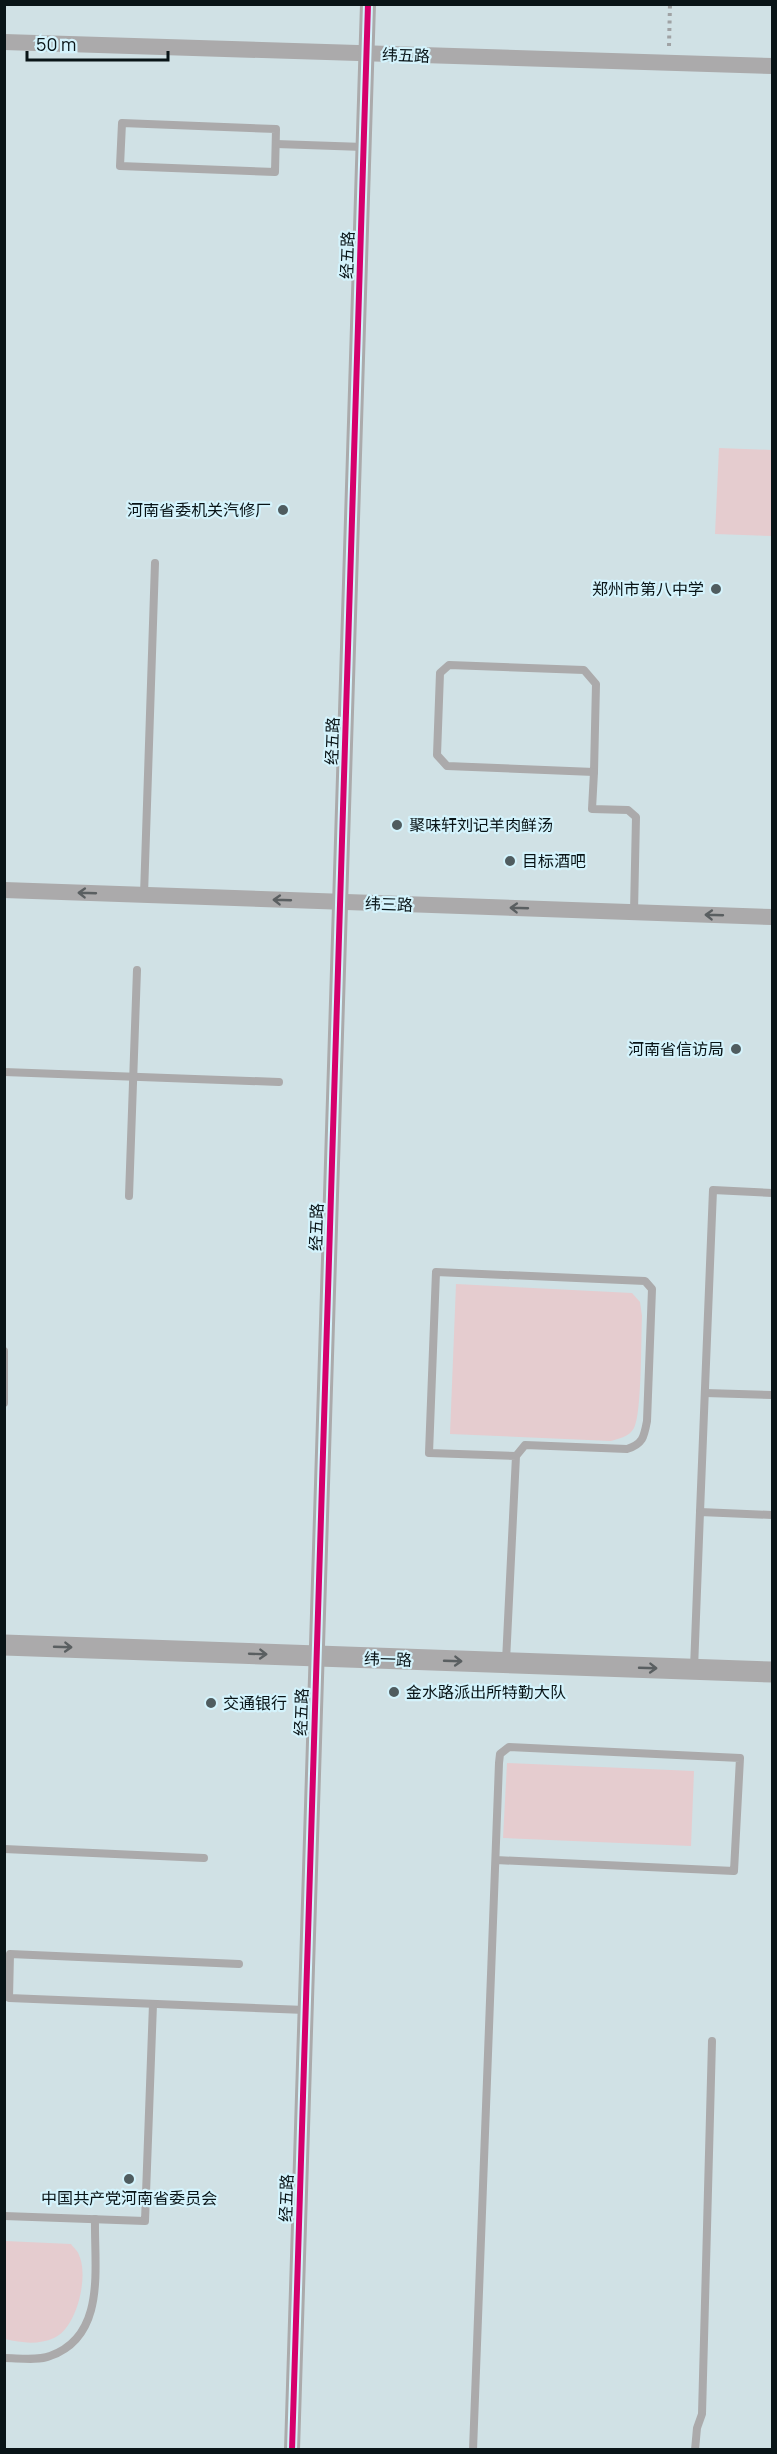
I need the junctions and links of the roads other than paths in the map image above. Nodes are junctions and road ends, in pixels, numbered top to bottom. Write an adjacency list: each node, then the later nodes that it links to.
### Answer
1 (368, 4): 3 (street, 经五路)
2 (4, 42): 3 (street, 纬五路)
3 (367, 53): 4 (street, 纬五路); 6 (street, 经五路)
4 (772, 66)
5 (276, 144): 5 (lane); 6 (lane)
6 (364, 147): 11 (street, 经五路)
7 (155, 563): 10 (lane)
8 (594, 772): 8 (lane); 12 (lane)
9 (4, 890): 10 (street, 纬三路, one-way to 9)
10 (144, 895): 11 (street, 纬三路, one-way to 10)
11 (340, 902): 12 (street, 纬三路, one-way to 11); 28 (street, 经五路)
12 (634, 912): 13 (street, 纬三路, one-way to 12)
13 (772, 917)
14 (138, 970): 16 (lane)
15 (4, 1072): 16 (lane)
16 (134, 1077): 17 (lane); 19 (lane)
17 (279, 1082)
18 (772, 1193): 21 (lane)
19 (129, 1196)
20 (4, 1351): 23 (lane)
21 (705, 1393): 22 (lane); 25 (lane)
22 (772, 1395)
23 (4, 1403)
24 (516, 1456): 24 (lane); 29 (lane)
25 (700, 1512): 26 (lane); 30 (lane)
26 (772, 1515)
27 (4, 1645): 28 (street, 纬一路, one-way to 28)
28 (316, 1656): 29 (street, 纬一路, one-way to 29); 37 (street, 经五路)
29 (506, 1663): 30 (street, 纬一路, one-way to 30)
30 (694, 1670): 31 (street, 纬一路)
31 (772, 1672)
32 (4, 1850): 33 (lane)
33 (204, 1858)
34 (496, 1860): 34 (lane); 43 (lane)
35 (239, 1964): 36 (lane)
36 (153, 2004): 37 (lane); 40 (lane)
37 (306, 2010): 42 (street, 经五路)
38 (712, 2041): 44 (lane)
39 (4, 2216): 40 (lane)
40 (95, 2219): 41 (lane)
41 (4, 2358)
42 (292, 2450)
43 (473, 2450)
44 (695, 2450)

